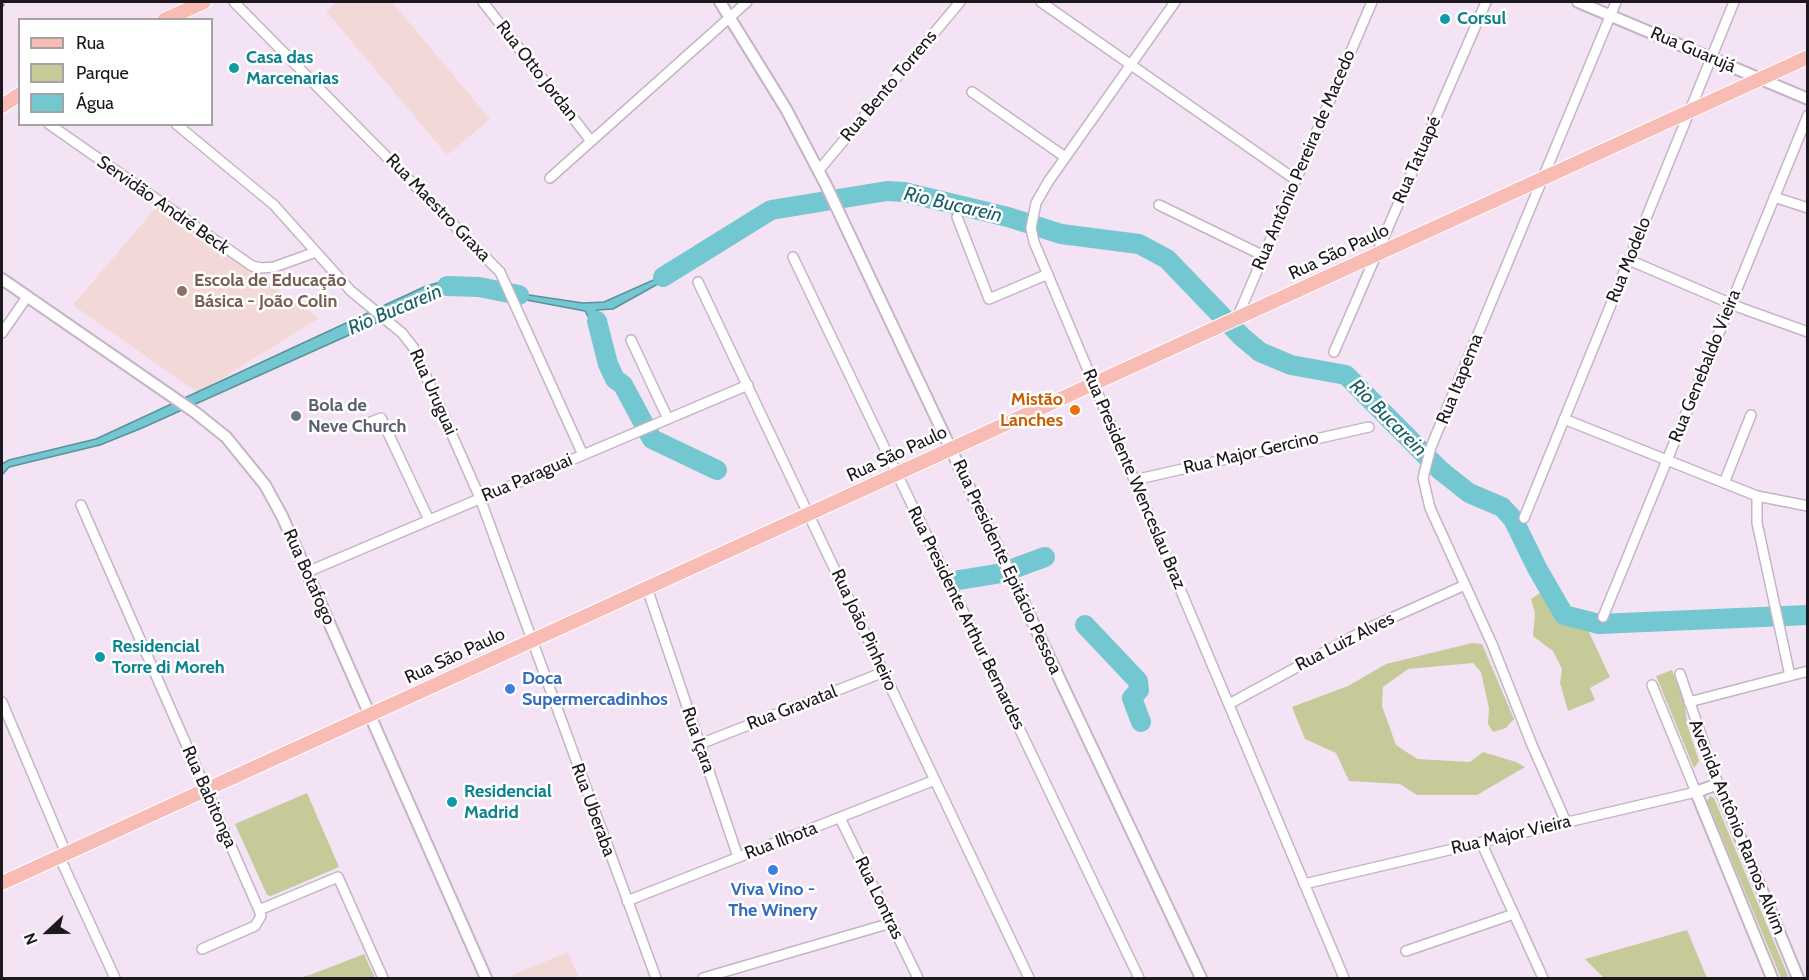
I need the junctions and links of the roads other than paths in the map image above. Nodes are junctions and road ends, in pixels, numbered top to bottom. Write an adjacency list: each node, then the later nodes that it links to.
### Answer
1 (204, 2): 16 (main road)
2 (234, 2): 60 (street, Rua Maestro Graxa)
3 (483, 2): 27 (street, Rua Otto Jordan)
4 (720, 2): 15 (street, Rua Presidente Epitácio Pessoa)
5 (747, 2): 15 (street)
6 (960, 2): 29 (street, Rua Bento Torrens)
7 (1041, 2): 19 (street)
8 (1175, 2): 19 (street, Rua Presidente Wenceslau Braz)
9 (1372, 2): 32 (street, Rua Antônio Pereira de Macedo)
10 (1486, 2): 38 (street, Rua Tatuapé)
11 (1578, 2): 14 (street, Rua Guarujá)
12 (1616, 2): 14 (street, Rua Itapema)
13 (1734, 2): 18 (street, Rua Modelo)
14 (1610, 15): 18 (street, Rua Guarujá); 31 (street, Rua Itapema)
15 (730, 17): 27 (street); 29 (street, Rua Presidente Epitácio Pessoa)
16 (168, 18)
17 (1808, 57): 20 (main road, Rua São Paulo)
18 (1711, 58): 20 (street, Rua Guarujá); 23 (street, Rua Modelo)
19 (1131, 64): 28 (street, Rua Presidente Wenceslau Braz); 32 (street)
20 (1760, 79): 22 (street, Rua Guarujá); 23 (main road, Rua São Paulo)
21 (972, 92): 28 (street)
22 (1808, 99)
23 (1689, 112): 31 (main road, Rua São Paulo); 41 (street, Rua Modelo)
24 (1808, 115): 33 (street, Rua Genebaldo Vieira)
25 (52, 126): 37 (street, Servidão André Beck)
26 (178, 126): 37 (street, Rua Uruguai)
27 (591, 141): 30 (street)
28 (1065, 157): 42 (street, Rua Presidente Wenceslau Braz)
29 (819, 171): 59 (street, Rua Presidente Epitácio Pessoa)
30 (550, 178)
31 (1542, 178): 38 (main road, Rua São Paulo); 73 (street, Rua Itapema)
32 (1296, 180): 39 (street, Rua Antônio Pereira de Macedo)
33 (1774, 197): 35 (street); 46 (street, Rua Genebaldo Vieira)
34 (1159, 205): 39 (street)
35 (1808, 208)
36 (957, 217): 42 (street)
37 (316, 252): 66 (street, Rua Uruguai)
38 (1376, 255): 47 (main road, Rua São Paulo); 51 (street, Rua Tatuapé)
39 (1263, 256): 47 (street, Rua Antônio Pereira de Macedo)
40 (793, 257): 62 (street, Rua Presidente Arthur Bernardes)
41 (1629, 260): 46 (street); 56 (street, Rua Modelo)
42 (1048, 274): 52 (street, Rua Presidente Wenceslau Braz)
43 (2, 279): 45 (street, Rua Botafogo)
44 (698, 282): 53 (street, Rua João Pinheiro)
45 (27, 297): 49 (street); 72 (street, Rua Botafogo)
46 (1731, 303): 48 (street); 61 (street, Rua Genebaldo Vieira)
47 (1237, 318): 52 (main road, Rua São Paulo)
48 (1808, 332)
49 (2, 333)
50 (631, 340): 55 (street)
51 (1334, 352)
52 (1094, 384): 59 (main road, Rua São Paulo); 63 (street, Rua Presidente Wenceslau Braz)
53 (747, 385): 55 (street, Rua Paraguai); 69 (street, Rua João Pinheiro)
54 (1751, 415): 64 (street)
55 (668, 419): 60 (street, Rua Paraguai)
56 (1564, 419): 61 (street); 70 (street, Rua Modelo)
57 (366, 424): 71 (street)
58 (1369, 427): 63 (street, Rua Major Gercino)
59 (952, 449): 62 (main road, Rua São Paulo); 112 (street, Rua Presidente Epitácio Pessoa)
60 (583, 455): 66 (street, Rua Paraguai)
61 (1667, 460): 64 (street); 75 (street, Rua Genebaldo Vieira)
62 (897, 474): 69 (main road, Rua São Paulo); 111 (street, Rua Presidente Arthur Bernardes)
63 (1134, 480): 84 (street, Rua Presidente Wenceslau Braz)
64 (1724, 483): 65 (street)
65 (1757, 496): 68 (street); 80 (street)
66 (480, 498): 71 (street, Rua Paraguai); 76 (street, Rua Uruguai)
67 (81, 505): 89 (street, Rua Babitonga)
68 (1808, 506)
69 (808, 514): 74 (main road, Rua São Paulo); 78 (street, Rua João Pinheiro)
70 (1524, 518)
71 (429, 520): 72 (street, Rua Paraguai)
72 (307, 572): 85 (street, Rua Botafogo)
73 (1465, 585): 84 (street, Rua Luiz Alves); 92 (street, Rua Itapema)
74 (647, 588): 76 (main road, Rua São Paulo); 86 (street, Rua Içara)
75 (1603, 617)
76 (531, 641): 85 (main road, Rua São Paulo); 98 (street, Rua Uberaba)
77 (1808, 671): 80 (street)
78 (884, 672): 86 (street, Rua Gravatal); 87 (street, Rua João Pinheiro)
79 (1680, 674): 83 (street, Avenida Antônio Ramos Alvim)
80 (1790, 676): 83 (street)
81 (1652, 686): 90 (street, Avenida Antônio Ramos Alvim)
82 (2, 702): 94 (street)
83 (1689, 702): 88 (street, Avenida Antônio Ramos Alvim)
84 (1229, 704): 97 (street, Rua Presidente Wenceslau Braz)
85 (370, 715): 89 (main road, Rua São Paulo); 106 (street, Rua Botafogo)
86 (700, 744): 95 (street, Rua Içara)
87 (935, 780): 91 (street, Rua Ilhota); 110 (street, Rua João Pinheiro)
88 (1718, 784): 90 (street, Rua Major Vieira); 116 (street, Avenida Antônio Ramos Alvim)
89 (206, 790): 94 (main road, Rua São Paulo); 99 (street, Rua Babitonga)
90 (1696, 792): 92 (street, Rua Major Vieira); 115 (street, Avenida Antônio Ramos Alvim)
91 (840, 818): 95 (street, Rua Ilhota); 101 (street, Rua Lontras)
92 (1566, 822): 93 (street, Rua Major Vieira)
93 (1481, 842): 97 (street, Rua Major Vieira); 100 (street)
94 (63, 855): 96 (main road, Rua São Paulo); 104 (street)
95 (738, 857): 98 (street, Rua Ilhota)
96 (2, 883)
97 (1304, 884): 113 (street, Rua Presidente Wenceslau Braz)
98 (627, 901): 107 (street, Rua Uberaba)
99 (259, 910): 102 (street); 105 (street)
100 (1514, 914): 103 (street); 114 (street)
101 (891, 923): 108 (street); 109 (street, Rua Lontras)
102 (202, 949)
103 (1406, 951)
104 (115, 978)
105 (383, 978)
106 (486, 978)
107 (656, 978)
108 (703, 978)
109 (918, 978)
110 (1029, 978)
111 (1139, 978)
112 (1201, 978)
113 (1344, 978)
114 (1543, 978)
115 (1772, 978)
116 (1798, 978)

